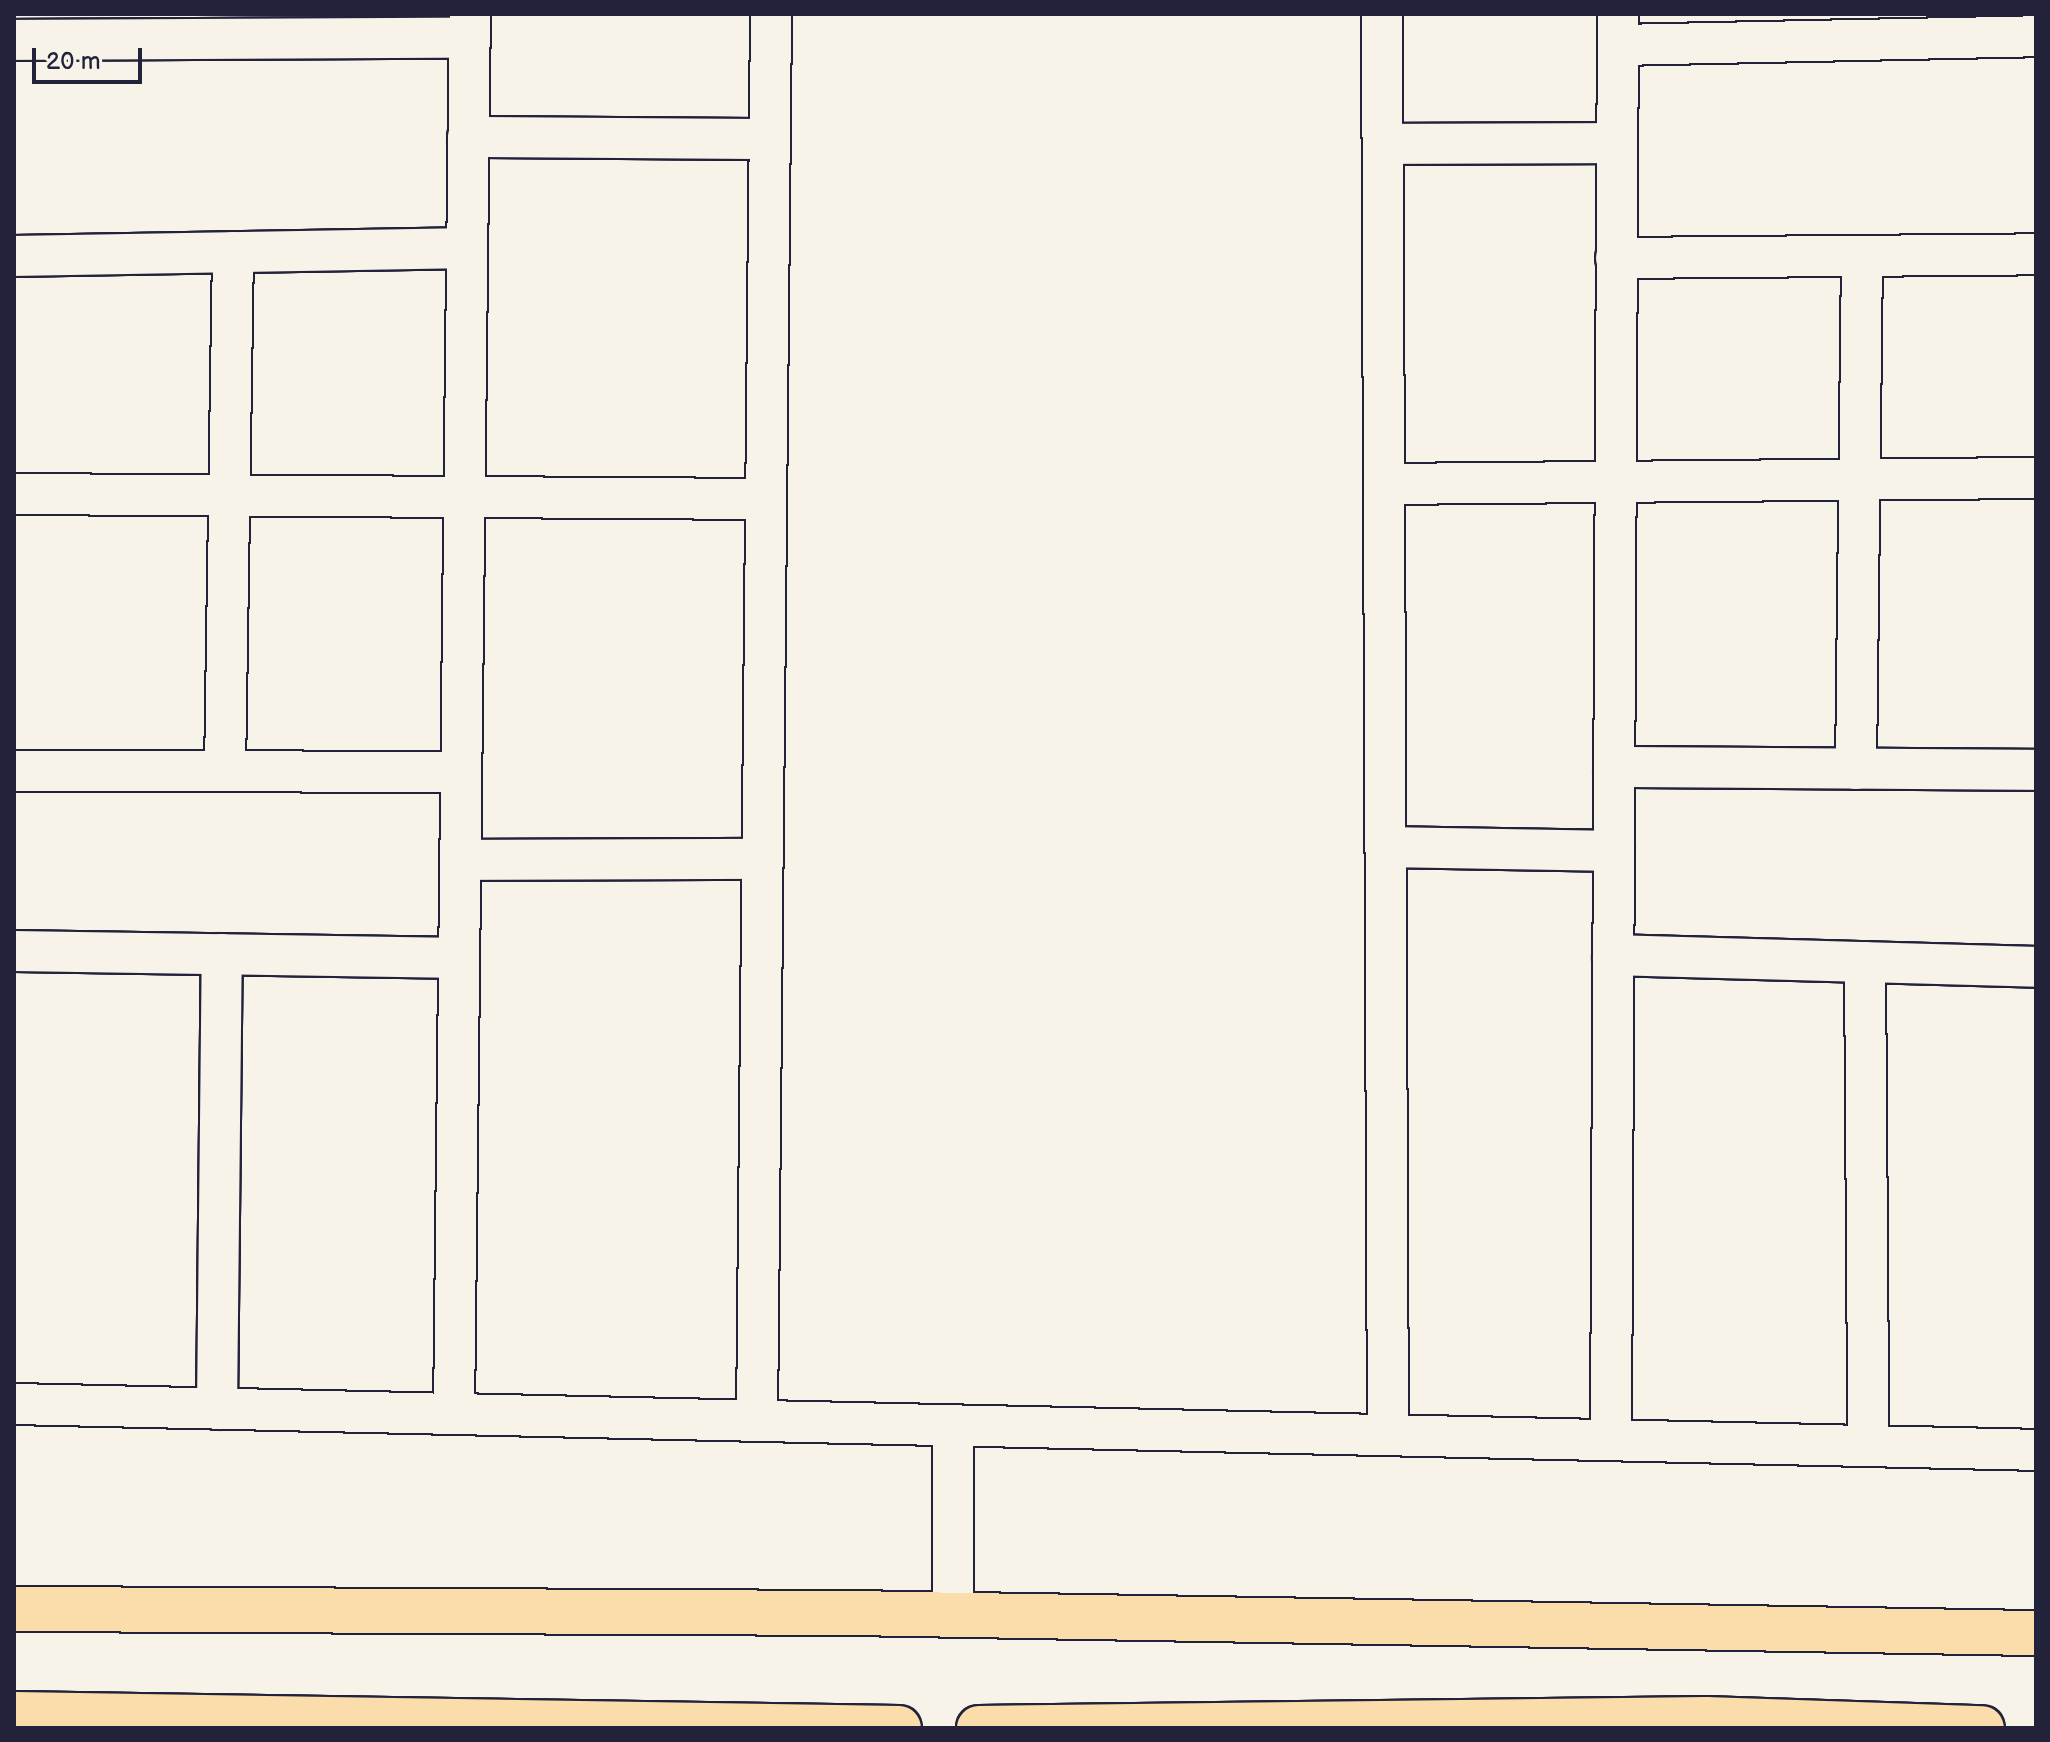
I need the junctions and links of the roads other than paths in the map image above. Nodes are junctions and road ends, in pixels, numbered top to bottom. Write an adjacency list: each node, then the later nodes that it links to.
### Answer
1 (771, 14): 10 (street)
2 (1382, 14): 12 (street)
3 (214, 26): 4 (street); 8 (street)
4 (470, 26): 9 (street)
5 (1862, 27): 6 (street); 7 (street)
6 (1618, 29): 11 (street)
7 (2036, 36)
8 (14, 40)
9 (468, 137): 10 (street); 13 (street)
10 (770, 139): 26 (street)
11 (1617, 143): 12 (street); 18 (street)
12 (1383, 144): 22 (street)
13 (467, 248): 14 (street); 25 (street)
14 (233, 252): 16 (street); 24 (street)
15 (2036, 254): 17 (street)
16 (14, 256)
17 (1862, 256): 18 (street); 20 (street)
18 (1616, 258): 21 (street)
19 (2036, 478): 20 (street)
20 (1860, 480): 21 (street); 28 (street)
21 (1616, 482): 22 (street); 27 (street)
22 (1384, 484): 33 (street)
23 (14, 494): 24 (street)
24 (229, 496): 25 (street); 31 (street)
25 (464, 497): 26 (street); 32 (street)
26 (766, 499): 35 (street)
27 (1614, 767): 28 (street); 34 (street)
28 (1856, 769): 29 (street)
29 (2036, 770)
30 (14, 771): 31 (street)
31 (225, 771): 32 (street)
32 (461, 772): 36 (street)
33 (1389, 847): 34 (street); 48 (street)
34 (1614, 851): 39 (street)
35 (763, 859): 36 (street); 46 (street)
36 (460, 860): 40 (street)
37 (14, 951): 38 (street)
38 (222, 954): 40 (street); 44 (street)
39 (1613, 955): 41 (street); 49 (street)
40 (459, 958): 45 (street)
41 (1865, 962): 42 (street); 50 (street)
42 (2036, 967)
43 (14, 1404): 44 (street)
44 (217, 1409): 45 (street)
45 (454, 1414): 46 (street)
46 (757, 1421): 47 (street)
47 (953, 1425): 48 (street); 53 (street)
48 (1388, 1435): 49 (street)
49 (1611, 1440): 50 (street)
50 (1868, 1446): 51 (street)
51 (2036, 1450)
52 (14, 1609): 53 (main road)
53 (953, 1615): 54 (main road)
54 (2036, 1633)
55 (14, 1714): 56 (main road)
56 (899, 1728)
57 (979, 1728): 58 (main road)
58 (1982, 1728)

